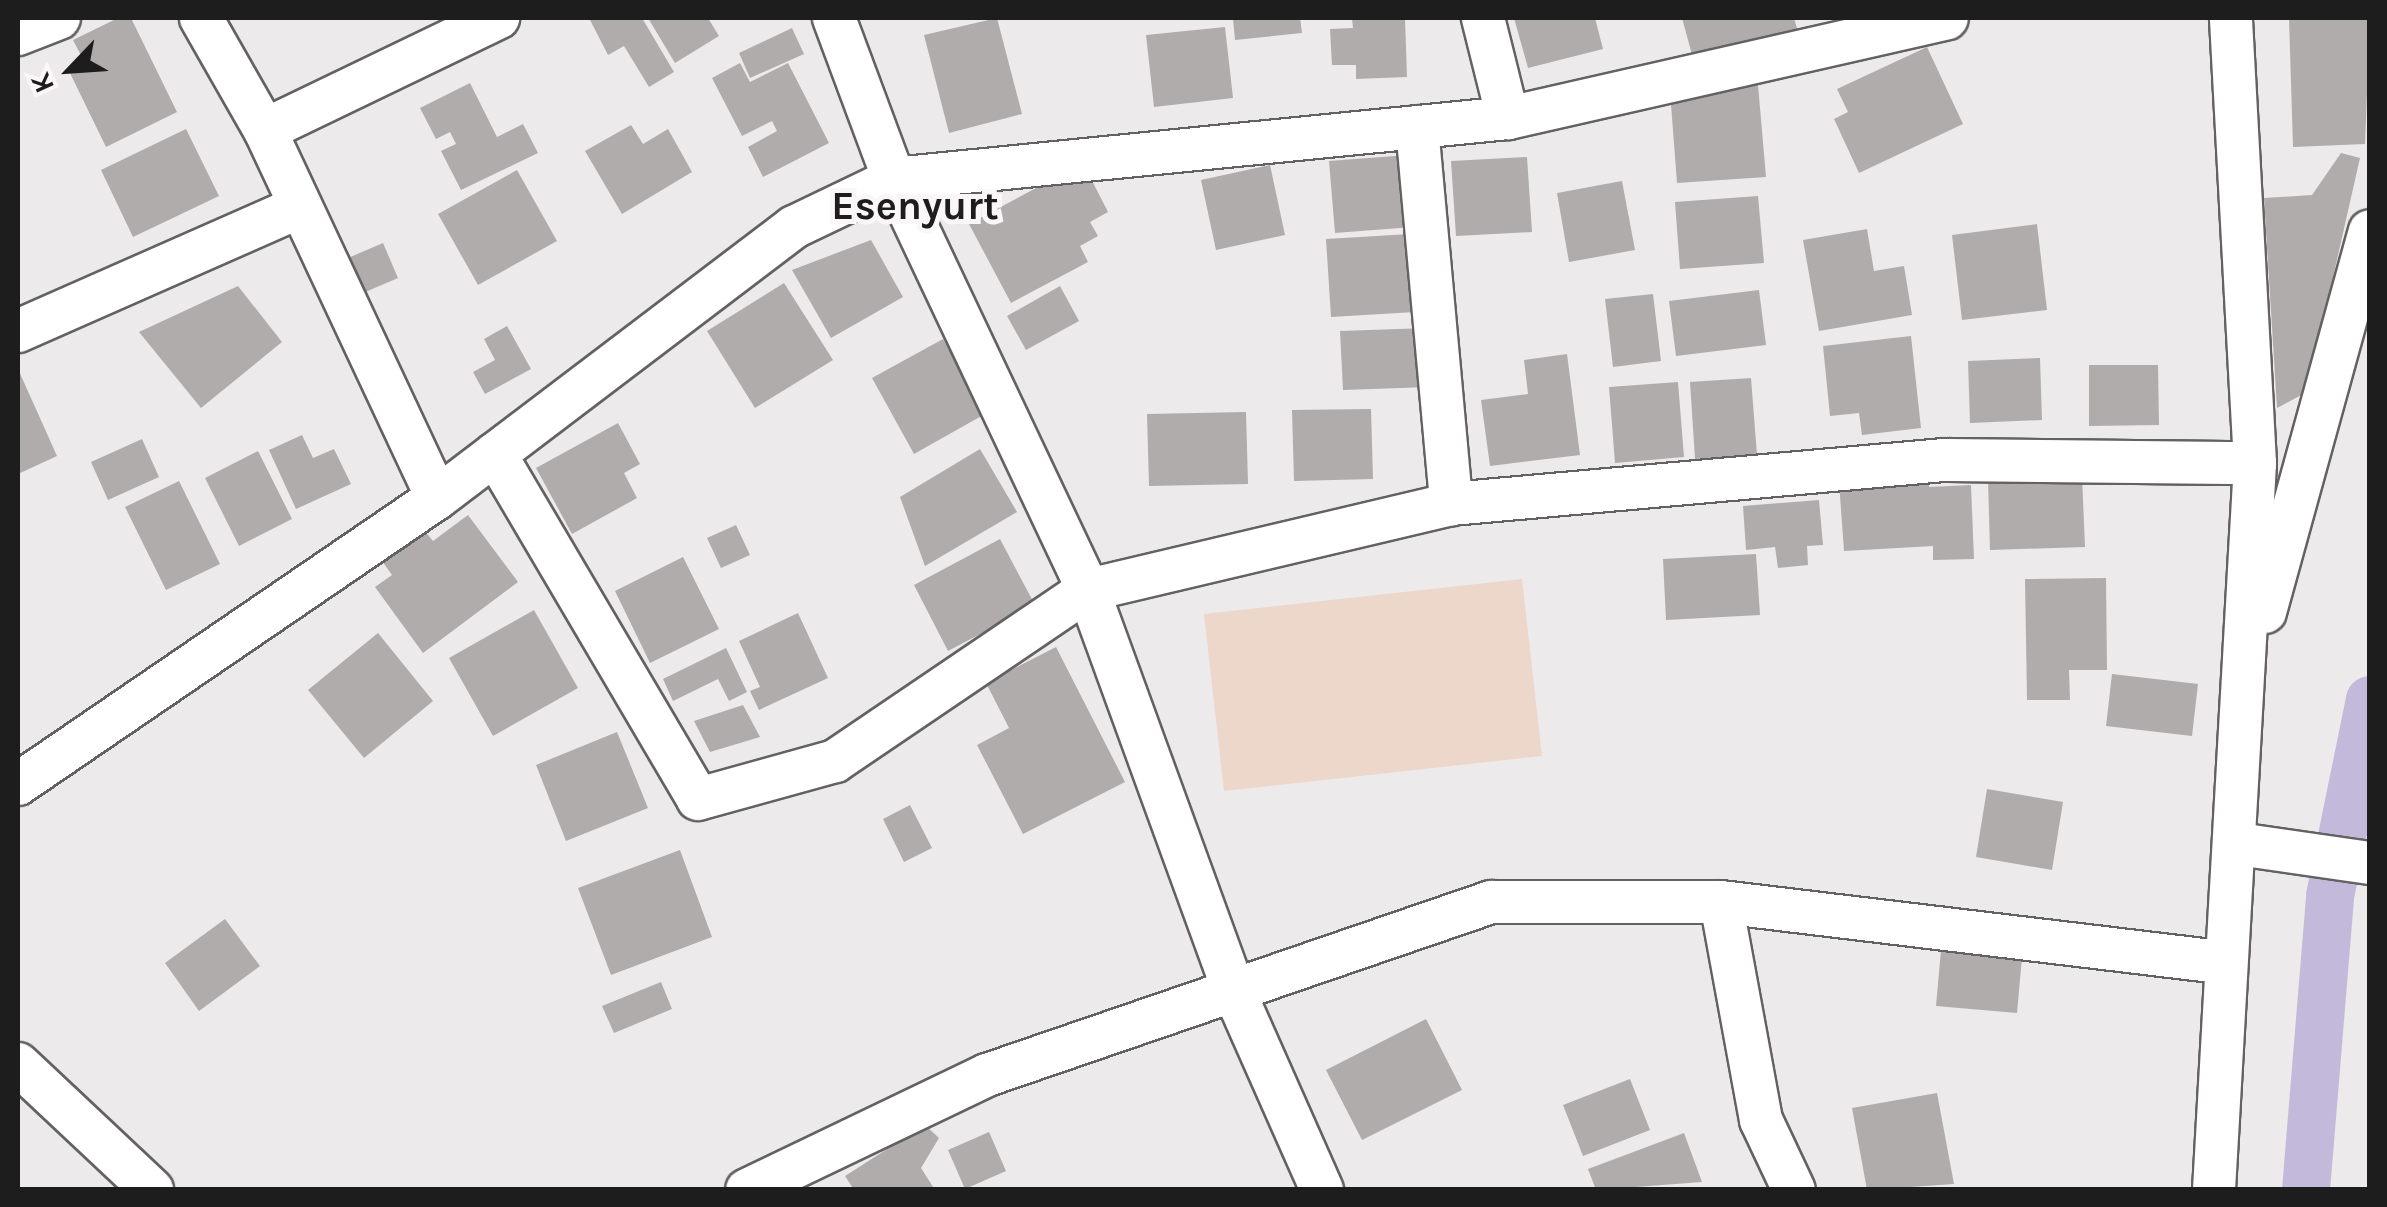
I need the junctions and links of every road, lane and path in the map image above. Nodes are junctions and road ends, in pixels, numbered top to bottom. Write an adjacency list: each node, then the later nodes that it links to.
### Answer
1 (59, 18): 9 (street)
2 (201, 18): 12 (street)
3 (498, 18): 12 (street)
4 (834, 18): 13 (street)
5 (1484, 18): 10 (street)
6 (1947, 18): 8 (street)
7 (2231, 18): 18 (street)
8 (1867, 24): 10 (street)
9 (18, 34)
10 (1508, 118): 11 (street)
11 (1416, 127): 13 (street); 20 (street)
12 (265, 130): 14 (street)
13 (894, 179): 17 (street); 21 (street)
14 (295, 209): 16 (street); 19 (street)
15 (2370, 231): 22 (street)
16 (18, 331)
17 (495, 454): 19 (street); 21 (street)
18 (2254, 463): 20 (street); 22 (street)
19 (437, 498): 23 (street)
20 (1451, 504): 21 (street)
21 (1088, 590): 28 (street)
22 (2245, 683): 24 (street)
23 (18, 784)
24 (2238, 844): 25 (street); 27 (street)
25 (2370, 863)
26 (1721, 902): 27 (street); 28 (street); 33 (street)
27 (2220, 962): 34 (street)
28 (1233, 989): 31 (street); 32 (street)
29 (18, 1064): 30 (street)
30 (152, 1190)
31 (747, 1190)
32 (1322, 1190)
33 (1794, 1190)
34 (2214, 1190)

